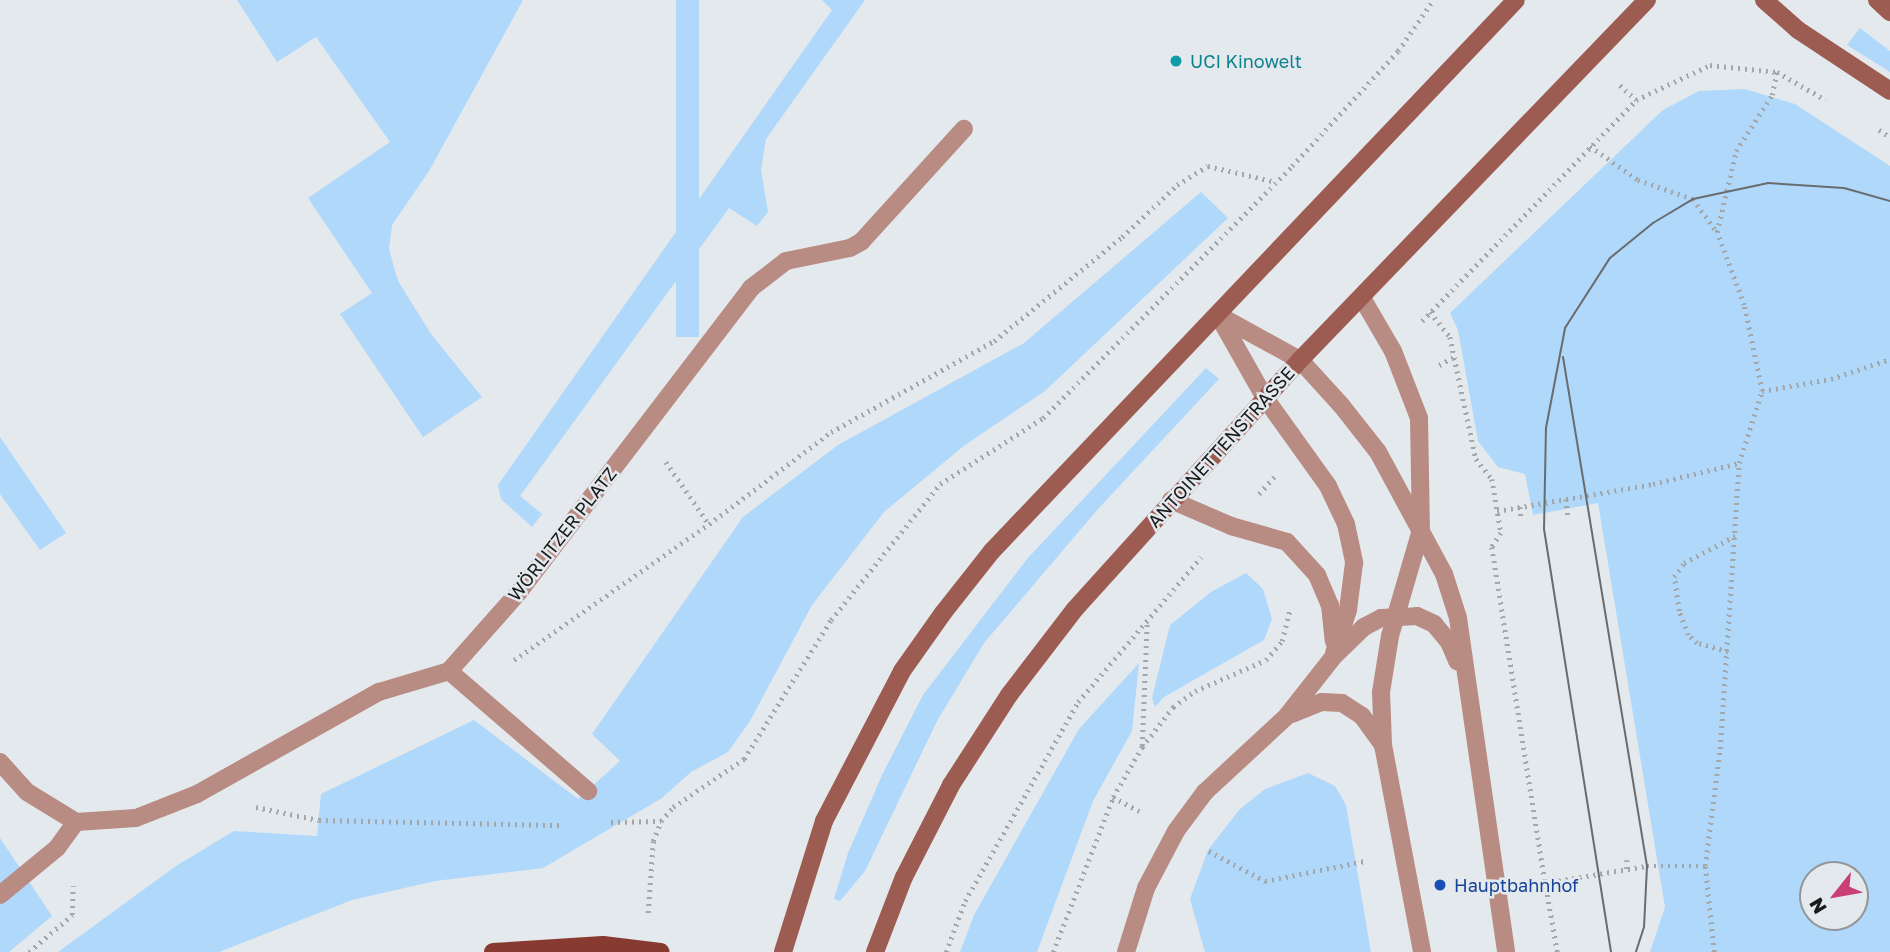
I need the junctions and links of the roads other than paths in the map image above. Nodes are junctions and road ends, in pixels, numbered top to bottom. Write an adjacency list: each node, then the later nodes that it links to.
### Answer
1 (1516, 0): 9 (main road)
2 (1647, 0): 8 (main road, ANTOINETTENSTRASSE)
3 (1764, 0): 6 (main road)
4 (1877, 0): 5 (main road)
5 (1890, 12)
6 (1890, 91)
7 (964, 130): 16 (street, WÖRLITZER PLATZ)
8 (1362, 298): 10 (main road, ANTOINETTENSTRASSE); 13 (street)
9 (1218, 315): 10 (street); 11 (street); 27 (main road)
10 (1300, 360): 11 (main road, ANTOINETTENSTRASSE); 13 (street)
11 (1265, 398): 12 (main road, ANTOINETTENSTRASSE); 15 (street)
12 (1171, 500): 15 (street); 24 (main road, ANTOINETTENSTRASSE)
13 (1421, 530): 14 (street); 17 (street)
14 (1397, 614): 15 (street); 17 (street); 19 (street)
15 (1334, 656): 18 (street)
16 (449, 671): 21 (street); 22 (street)
17 (1467, 685): 30 (street)
18 (1286, 717): 19 (street); 28 (street)
19 (1383, 745): 29 (street)
20 (0, 762): 22 (street)
21 (588, 791)
22 (76, 822): 23 (street)
23 (0, 895)
24 (877, 945)
25 (653, 951): 26 (main road)
26 (493, 952)
27 (783, 952)
28 (1126, 952)
29 (1422, 952)
30 (1506, 952)

